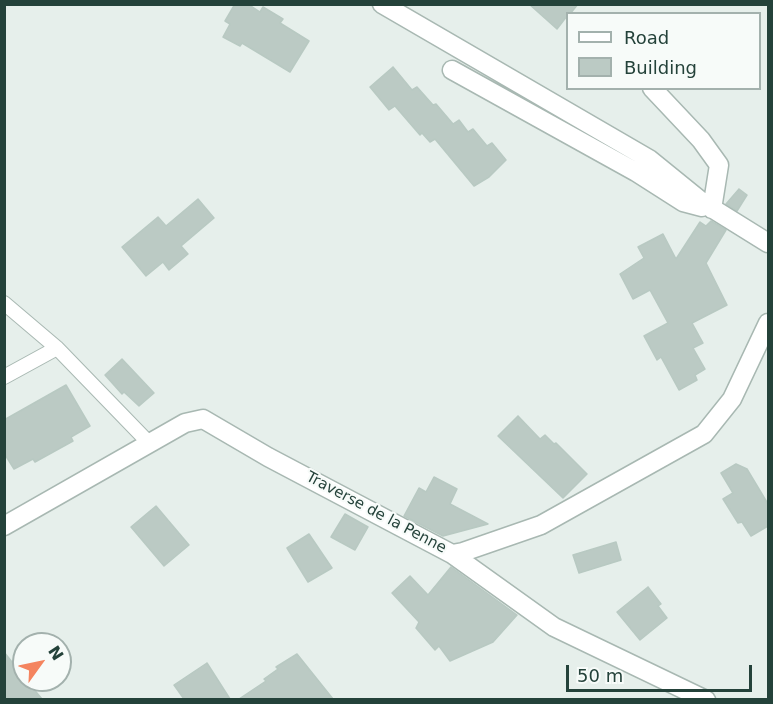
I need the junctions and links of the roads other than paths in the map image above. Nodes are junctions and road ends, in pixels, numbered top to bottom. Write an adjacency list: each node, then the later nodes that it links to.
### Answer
1 (382, 4): 4 (street)
2 (452, 70): 4 (street)
3 (654, 90): 4 (street)
4 (712, 209): 5 (street)
5 (768, 243)
6 (4, 303): 8 (lane)
7 (768, 323): 12 (street, Traverse de la Penne)
8 (57, 348): 9 (lane); 10 (lane)
9 (4, 376)
10 (149, 443): 11 (street, Traverse de la Penne); 12 (street, Traverse de la Penne)
11 (4, 526)
12 (452, 554): 13 (street)
13 (706, 699)

